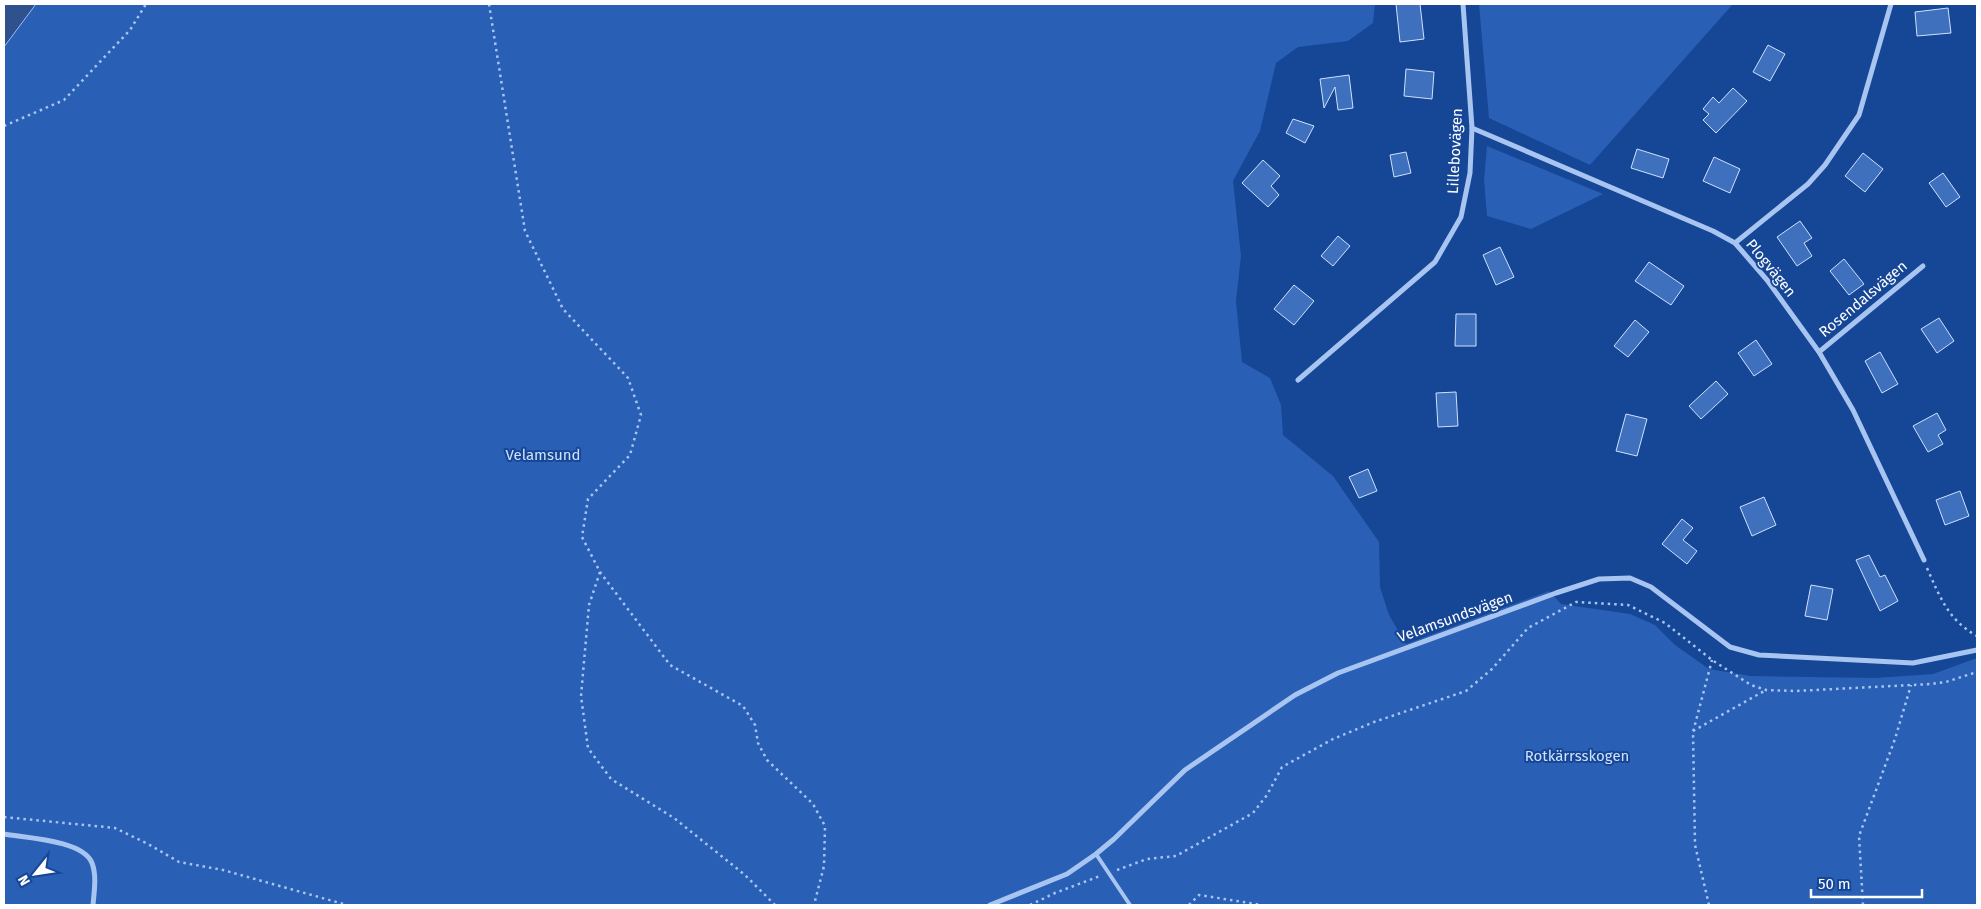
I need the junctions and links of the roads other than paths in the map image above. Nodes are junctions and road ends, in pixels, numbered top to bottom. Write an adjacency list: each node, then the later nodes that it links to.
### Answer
1 (1463, 4): 3 (street, Lillebovägen)
2 (1891, 4): 4 (street)
3 (1472, 128): 4 (street, Plogvägen); 7 (street, Lillebovägen)
4 (1735, 243): 6 (street, Plogvägen)
5 (1922, 266): 6 (street, Rosendalsvägen)
6 (1819, 352): 8 (street, Plogvägen)
7 (1298, 380)
8 (1924, 560)
9 (1977, 650): 11 (street, Velamsundsvägen)
10 (4, 834): 12 (street)
11 (1096, 854): 13 (street, Velamsundsvägen); 14 (lane)
12 (93, 905)
13 (990, 905)
14 (1130, 905)

